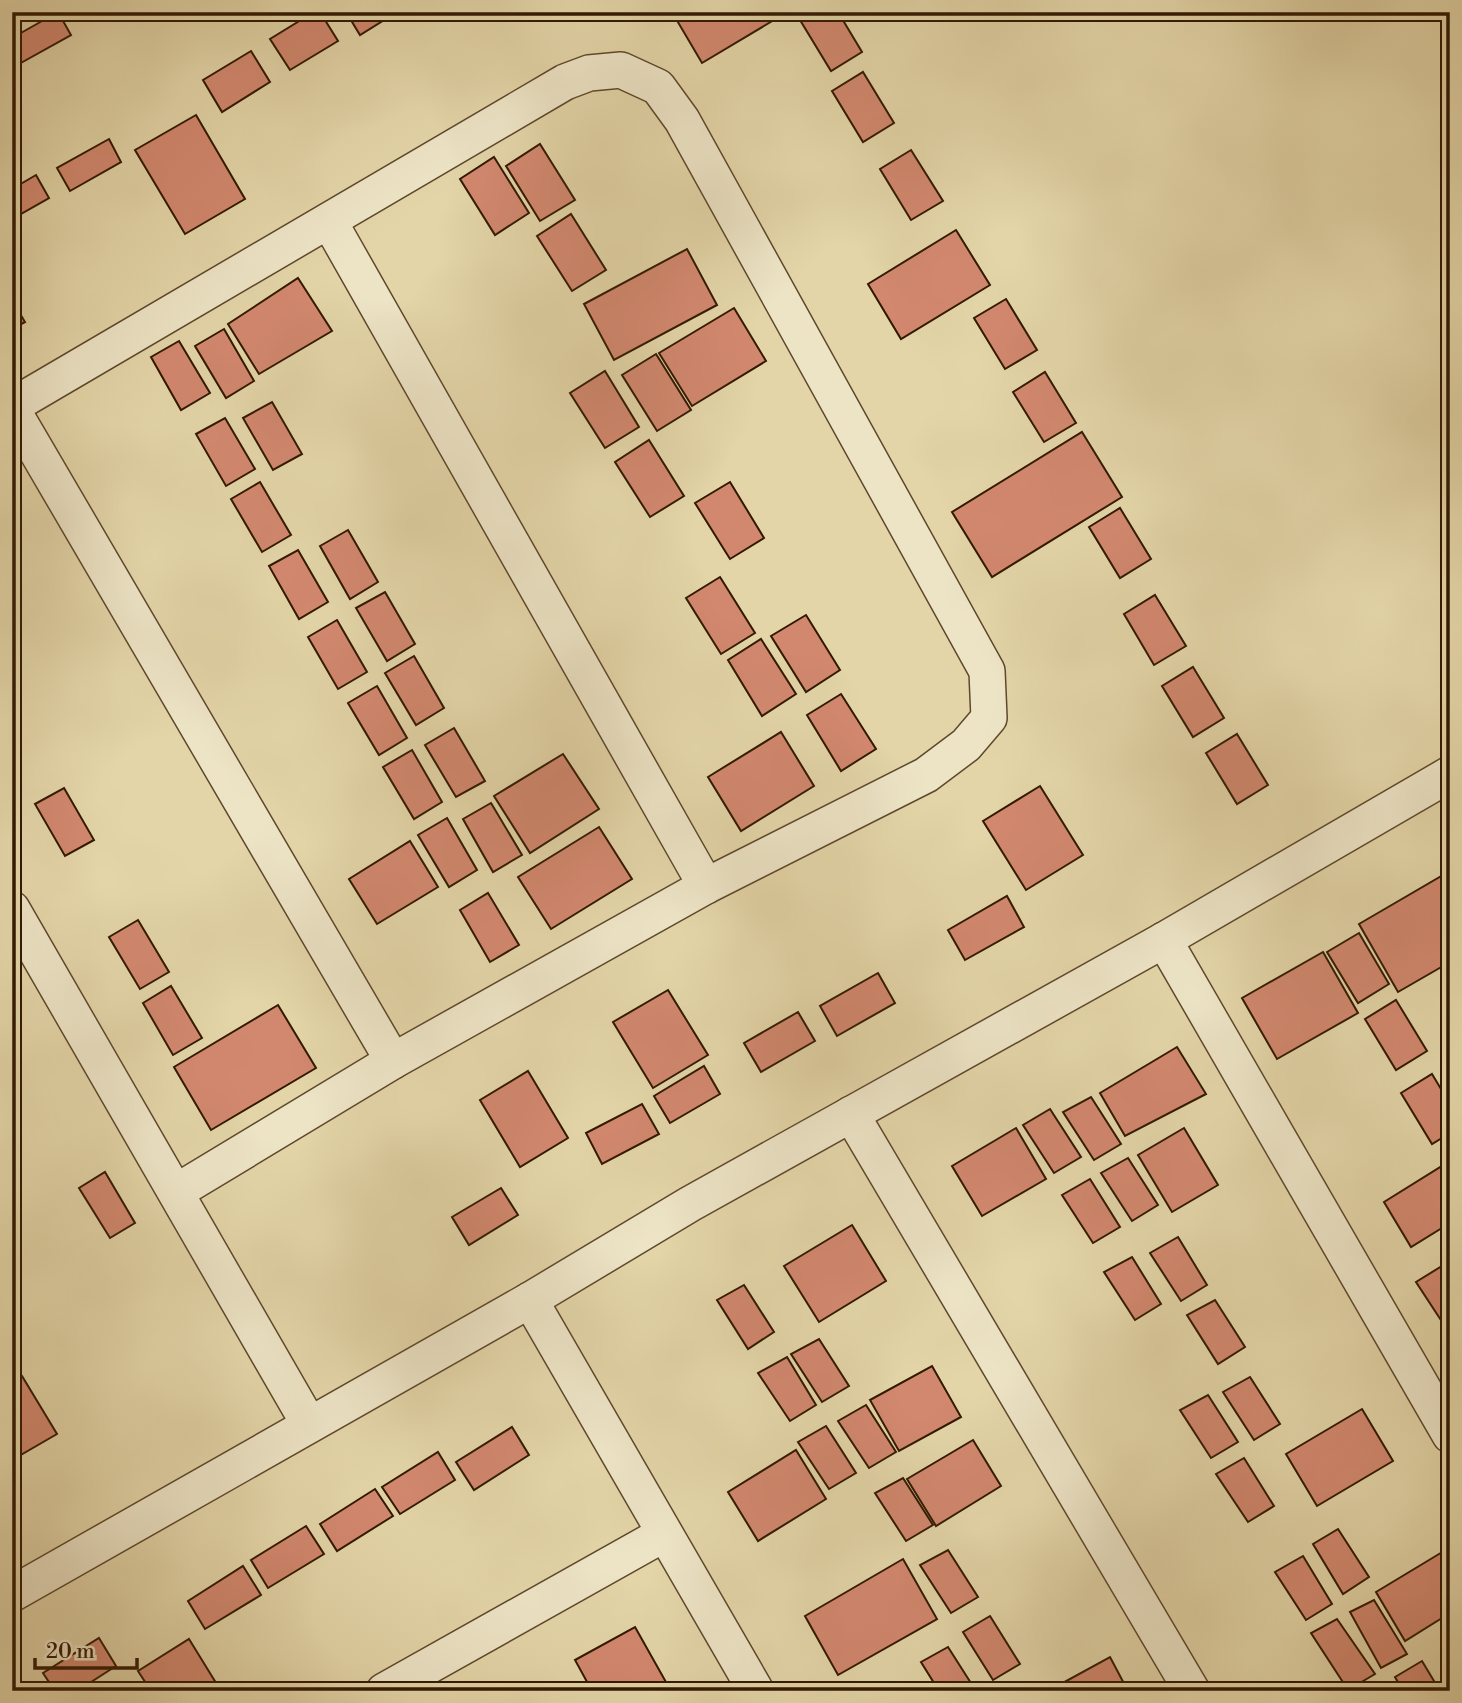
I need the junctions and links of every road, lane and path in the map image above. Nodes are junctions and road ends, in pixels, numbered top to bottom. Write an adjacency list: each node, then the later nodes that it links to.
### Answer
1 (329, 221): 2 (street); 4 (street); 4 (street)
2 (12, 407): 7 (street)
3 (1450, 774): 6 (street)
4 (706, 886): 7 (street)
5 (12, 909): 9 (street)
6 (1164, 940): 8 (street); 12 (street)
7 (393, 1061): 9 (street)
8 (851, 1114): 10 (street); 17 (street)
9 (176, 1192): 11 (street)
10 (530, 1300): 11 (street); 13 (street)
11 (309, 1424): 14 (street)
12 (1450, 1435)
13 (664, 1534): 15 (street); 16 (street)
14 (12, 1594)
15 (384, 1691)
16 (756, 1691)
17 (1192, 1691)

